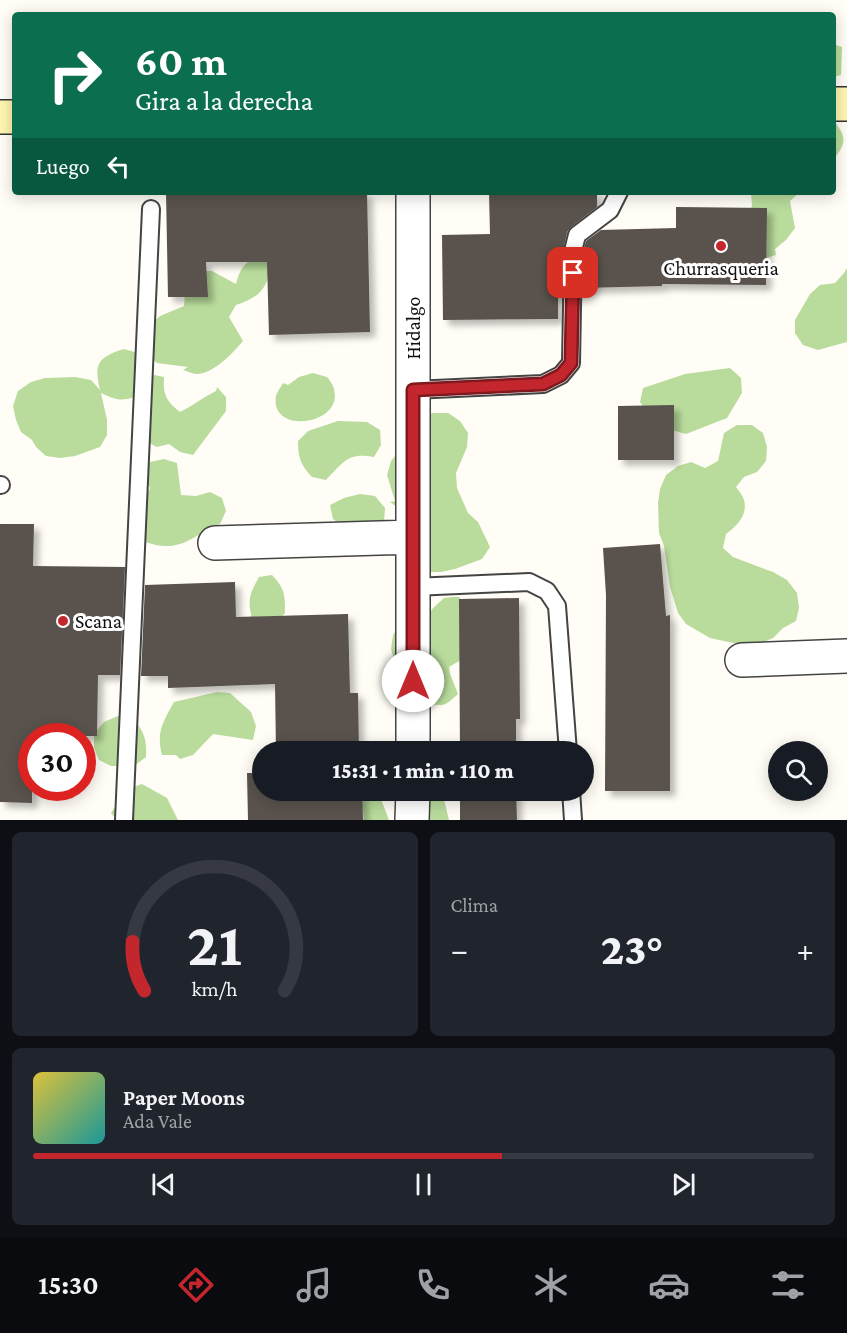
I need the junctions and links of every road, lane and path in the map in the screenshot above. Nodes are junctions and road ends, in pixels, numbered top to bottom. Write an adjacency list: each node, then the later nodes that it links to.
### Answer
1 (413, 195): 4 (street, Hidalgo)
2 (618, 195): 4 (lane)
3 (151, 209): 14 (lane)
4 (413, 390): 5 (street, Hidalgo)
5 (413, 537): 6 (street); 7 (street, Hidalgo)
6 (215, 543)
7 (413, 587): 10 (street, Hidalgo); 11 (lane)
8 (847, 656): 9 (street)
9 (742, 660)
10 (413, 741)
11 (567, 741)
12 (412, 801): 15 (street)
13 (572, 801): 16 (lane)
14 (124, 820)
15 (412, 820)
16 (573, 820)

